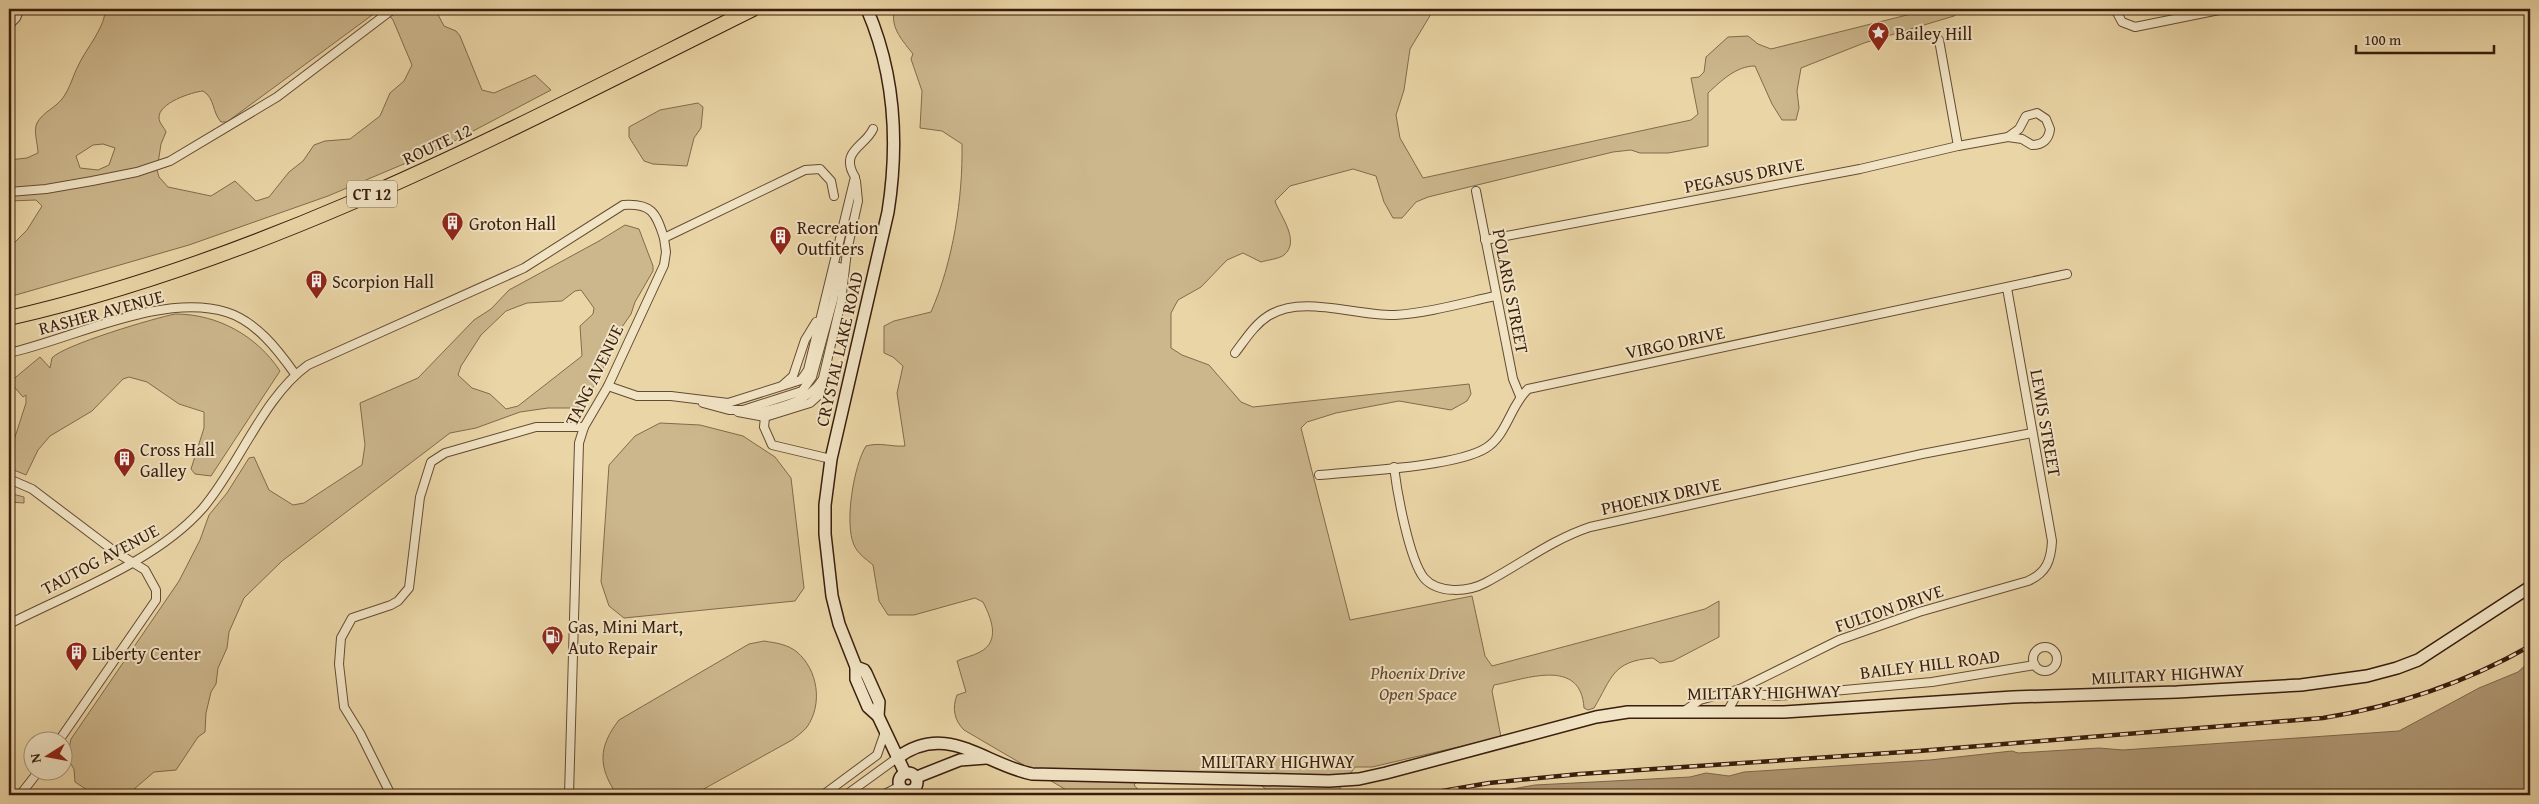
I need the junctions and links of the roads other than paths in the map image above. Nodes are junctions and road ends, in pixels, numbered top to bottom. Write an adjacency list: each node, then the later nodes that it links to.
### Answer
1 (20, 9): 9 (street)
2 (393, 9): 16 (street)
3 (753, 9): 23 (highway, ROUTE 12 / CT 12)
4 (866, 9): 36 (street, CRYSTAL LAKE ROAD)
5 (2116, 9): 8 (street)
6 (2176, 9): 8 (street)
7 (2224, 9): 8 (street)
8 (2178, 18)
9 (9, 25)
10 (1939, 40): 13 (street)
11 (873, 129): 14 (street)
12 (2008, 137): 12 (street, PEGASUS DRIVE); 13 (street, PEGASUS DRIVE)
13 (1958, 146): 19 (street, PEGASUS DRIVE)
14 (856, 177): 26 (street); 30 (street); 31 (street)
15 (1476, 190): 19 (street, POLARIS STREET)
16 (9, 192)
17 (834, 196): 18 (street)
18 (664, 238): 27 (street, TAUTOG AVENUE); 28 (street, TANG AVENUE)
19 (1485, 240): 22 (street, POLARIS STREET)
20 (2067, 274): 21 (street, VIRGO DRIVE)
21 (2007, 288): 29 (street, VIRGO DRIVE); 35 (street, LEWIS STREET)
22 (1496, 296): 25 (street); 29 (street, POLARIS STREET)
23 (9, 318)
24 (9, 353): 27 (street, RASHER AVENUE)
25 (1235, 353)
26 (828, 364): 32 (street); 33 (street)
27 (295, 374): 40 (street, TAUTOG AVENUE)
28 (608, 386): 30 (street); 34 (street, TANG AVENUE)
29 (1520, 396): 37 (street)
30 (682, 397): 31 (street)
31 (729, 410): 32 (street)
32 (746, 414): 33 (street)
33 (765, 417): 36 (street)
34 (584, 427): 57 (street); 58 (street, TANG AVENUE)
35 (2032, 433): 37 (street, PHOENIX DRIVE); 41 (street, LEWIS STREET)
36 (831, 460): 49 (street, CRYSTAL LAKE ROAD)
37 (1394, 467): 38 (street)
38 (1320, 475)
39 (9, 479): 40 (street)
40 (132, 562): 43 (street, TAUTOG AVENUE); 48 (street)
41 (2049, 564): 45 (street, FULTON DRIVE)
42 (2530, 587): 47 (street, MILITARY HIGHWAY)
43 (9, 624)
44 (2035, 665): 45 (street, BAILEY HILL ROAD)
45 (1740, 689): 46 (street, FULTON DRIVE); 47 (street)
46 (1684, 711): 47 (street, MILITARY HIGHWAY); 51 (street, MILITARY HIGHWAY)
47 (1727, 712)
48 (65, 732)
49 (885, 732): 50 (street, CRYSTAL LAKE ROAD); 59 (street)
50 (897, 758): 51 (street, MILITARY HIGHWAY); 52 (street, CRYSTAL LAKE ROAD); 60 (street)
51 (986, 758): 53 (street, MILITARY HIGHWAY)
52 (905, 773): 53 (street); 55 (street)
53 (916, 777): 55 (street)
54 (30, 782): 56 (street)
55 (900, 786): 61 (street)
56 (20, 795)
57 (390, 795)
58 (569, 795)
59 (823, 795)
60 (846, 795)
61 (883, 795)

